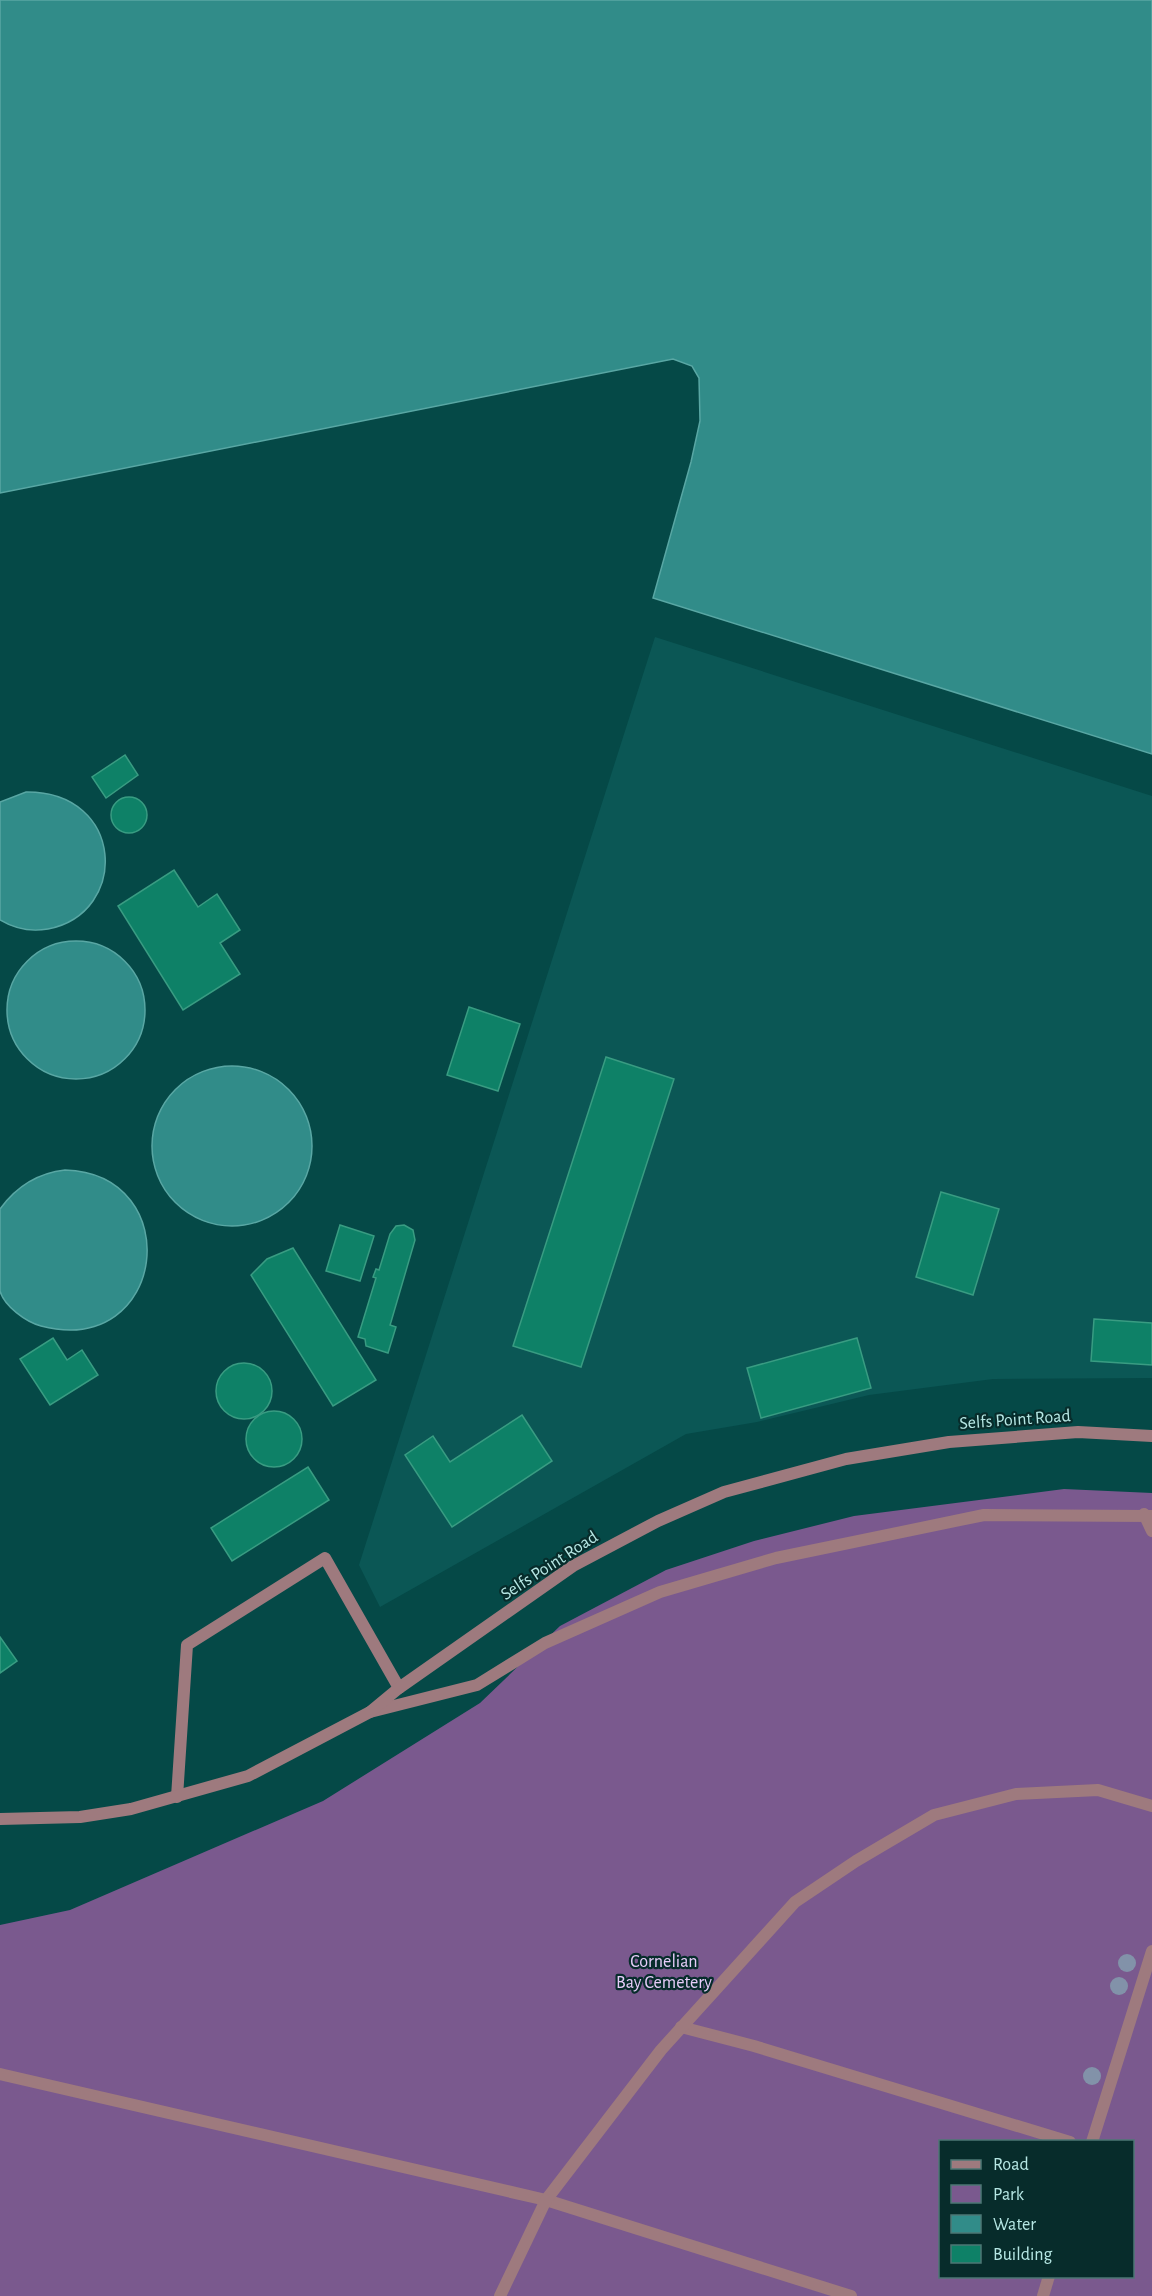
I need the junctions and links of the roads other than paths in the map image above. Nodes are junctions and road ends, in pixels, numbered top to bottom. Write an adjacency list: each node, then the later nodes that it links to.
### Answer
1 (1152, 1437): 4 (street, Selfs Point Road)
2 (1148, 1515): 3 (street); 5 (street)
3 (1152, 1531)
4 (399, 1688): 5 (street, Selfs Point Road); 6 (street)
5 (370, 1713): 6 (street, Selfs Point Road)
6 (177, 1797): 8 (street, Selfs Point Road)
7 (1152, 1806): 10 (street)
8 (0, 1819)
9 (1152, 1951): 13 (street)
10 (681, 2027): 12 (street); 14 (street)
11 (0, 2074): 14 (street)
12 (1063, 2140)
13 (1093, 2140)
14 (546, 2200): 16 (street); 17 (street)
15 (1049, 2278): 18 (street)
16 (500, 2296)
17 (851, 2296)
18 (1043, 2296)

